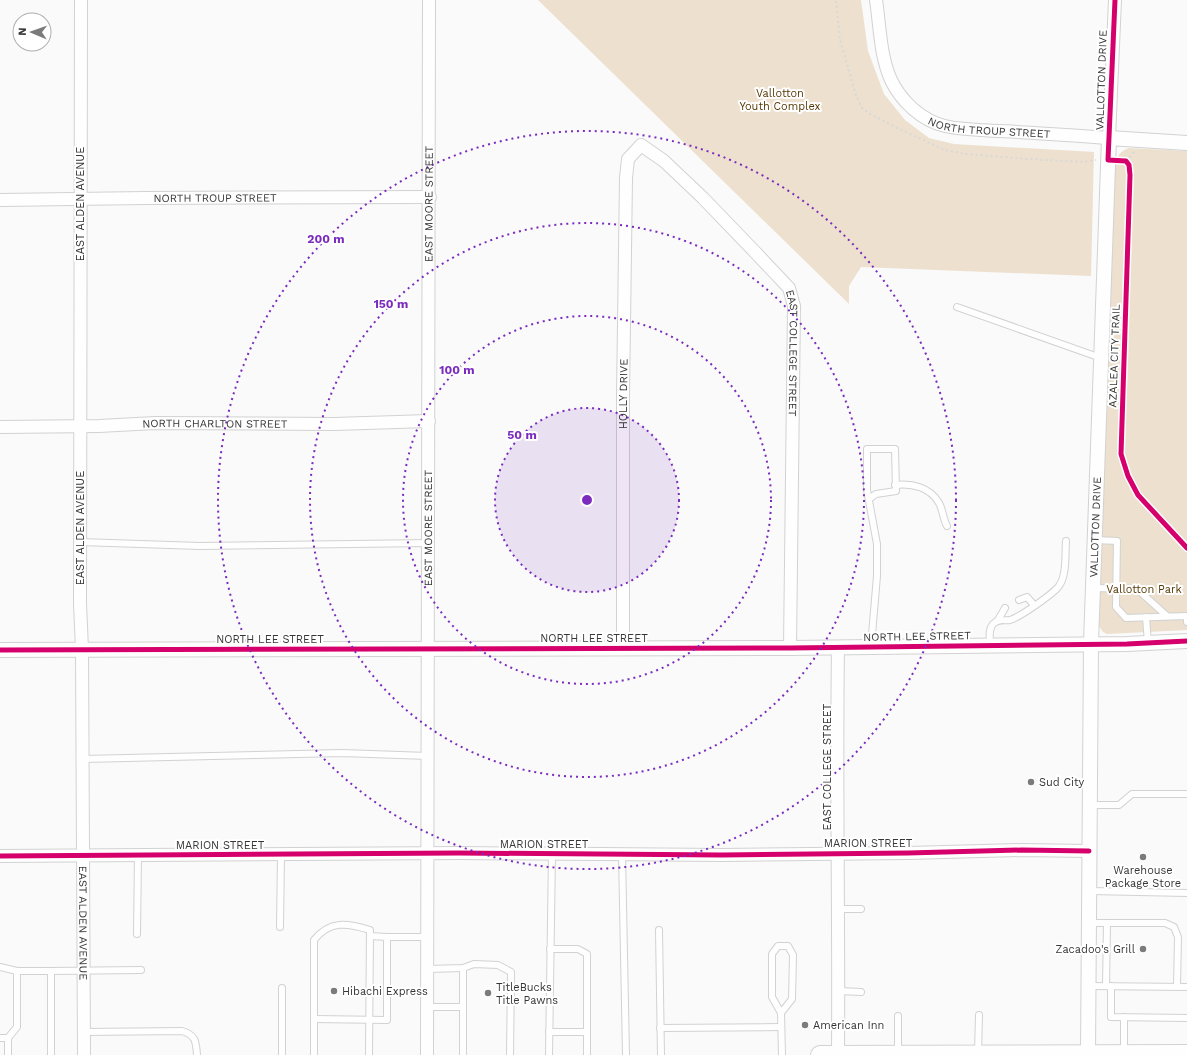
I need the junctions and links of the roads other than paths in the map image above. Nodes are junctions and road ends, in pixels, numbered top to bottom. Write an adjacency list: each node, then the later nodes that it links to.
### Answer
1 (81, 0): 9 (street, EAST ALDEN AVENUE)
2 (429, 0): 8 (street, EAST MOORE STREET)
3 (876, 0): 5 (street, NORTH TROUP STREET)
4 (1115, 0): 5 (street, VALLOTTON DRIVE)
5 (1109, 138): 6 (street, NORTH TROUP STREET); 12 (street, VALLOTTON DRIVE)
6 (1187, 143)
7 (641, 145): 39 (street, HOLLY DRIVE); 40 (street, EAST COLLEGE STREET)
8 (430, 197): 9 (street, NORTH TROUP STREET); 13 (street, EAST MOORE STREET)
9 (80, 199): 10 (street, NORTH TROUP STREET); 15 (street, EAST ALDEN AVENUE)
10 (0, 200)
11 (957, 307): 12 (lane)
12 (1101, 358): 19 (street, VALLOTTON DRIVE)
13 (429, 421): 15 (street, NORTH CHARLTON STREET); 22 (street, EAST MOORE STREET)
14 (0, 427): 15 (street, NORTH CHARLTON STREET)
15 (81, 427): 21 (street, EAST ALDEN AVENUE)
16 (895, 485): 17 (lane); 17 (lane); 18 (lane)
17 (870, 499): 36 (lane)
18 (947, 526)
19 (1095, 540): 23 (street, VALLOTTON DRIVE); 24 (lane)
20 (1066, 541): 26 (lane)
21 (80, 542): 22 (lane); 42 (street, EAST ALDEN AVENUE)
22 (429, 543): 38 (street, EAST MOORE STREET)
23 (1093, 588): 24 (lane); 33 (street, VALLOTTON DRIVE)
24 (1116, 588): 28 (lane); 29 (lane)
25 (1019, 600): 26 (lane)
26 (1034, 605): 30 (lane)
27 (1005, 608): 30 (lane)
28 (1168, 616): 29 (lane); 31 (lane)
29 (1146, 617): 34 (lane)
30 (998, 620): 35 (lane)
31 (1187, 622)
32 (1187, 641): 34 (street, NORTH LEE STREET)
33 (1091, 643): 34 (street, NORTH LEE STREET); 35 (street, NORTH LEE STREET); 46 (street, VALLOTTON DRIVE)
34 (1148, 643)
35 (990, 645): 36 (street, NORTH LEE STREET)
36 (871, 646): 37 (street, NORTH LEE STREET)
37 (838, 647): 40 (street, NORTH LEE STREET); 48 (street, EAST COLLEGE STREET)
38 (428, 648): 39 (street, NORTH LEE STREET); 42 (street, NORTH LEE STREET); 43 (street, EAST MOORE STREET)
39 (623, 648): 40 (street, NORTH LEE STREET)
40 (790, 648)
41 (0, 650): 42 (street, NORTH LEE STREET)
42 (82, 650): 44 (street, EAST ALDEN AVENUE)
43 (428, 756): 44 (lane); 49 (street, EAST MOORE STREET)
44 (83, 759): 55 (street, EAST ALDEN AVENUE)
45 (1187, 794): 46 (lane)
46 (1089, 805): 47 (street, VALLOTTON DRIVE)
47 (1088, 851): 48 (street, MARION STREET); 56 (street, VALLOTTON DRIVE)
48 (837, 853): 51 (street, MARION STREET); 58 (street, EAST COLLEGE STREET)
49 (428, 854): 50 (street, MARION STREET); 53 (street, MARION STREET); 67 (street, EAST MOORE STREET)
50 (552, 854): 51 (street, MARION STREET); 68 (lane)
51 (622, 854): 116 (lane)
52 (138, 855): 53 (street, MARION STREET); 55 (street, MARION STREET); 64 (lane)
53 (280, 855): 62 (lane)
54 (0, 856): 55 (street, MARION STREET)
55 (84, 856): 72 (street, EAST ALDEN AVENUE)
56 (1088, 891): 57 (lane); 60 (street, VALLOTTON DRIVE)
57 (1187, 893)
58 (838, 909): 59 (lane); 81 (street, EAST COLLEGE STREET)
59 (861, 909)
60 (1087, 923): 61 (lane); 76 (street, VALLOTTON DRIVE)
61 (1107, 923): 77 (lane); 78 (lane)
62 (280, 926)
63 (659, 930): 93 (lane)
64 (138, 934)
65 (370, 936): 66 (lane); 90 (lane); 91 (lane)
66 (388, 937): 67 (lane); 90 (lane)
67 (428, 937): 71 (street, EAST MOORE STREET)
68 (550, 949): 95 (lane); 96 (lane)
69 (0, 967): 74 (lane)
70 (464, 968): 71 (lane); 84 (lane); 113 (lane)
71 (428, 969): 83 (street, EAST MOORE STREET)
72 (84, 970): 73 (lane); 75 (lane); 94 (street, EAST ALDEN AVENUE)
73 (141, 970)
74 (17, 971): 75 (lane); 98 (lane)
75 (51, 971): 105 (lane)
76 (1088, 986): 77 (lane); 101 (street, VALLOTTON DRIVE)
77 (1109, 986): 78 (lane); 88 (lane)
78 (1178, 986): 79 (lane)
79 (1187, 987)
80 (282, 988): 108 (lane)
81 (839, 991): 82 (lane); 120 (street, EAST COLLEGE STREET)
82 (861, 992)
83 (427, 1007): 84 (lane); 111 (street, EAST MOORE STREET)
84 (463, 1007): 112 (lane)
85 (781, 1013): 85 (lane); 92 (lane)
86 (979, 1015): 99 (lane)
87 (898, 1016): 122 (lane)
88 (1124, 1017): 89 (lane); 102 (lane)
89 (1187, 1018)
90 (369, 1019): 91 (lane); 110 (lane)
91 (314, 1020): 109 (lane)
92 (781, 1027): 93 (lane); 118 (lane)
93 (660, 1028): 117 (lane)
94 (84, 1032): 106 (street, EAST ALDEN AVENUE); 107 (lane)
95 (549, 1032): 96 (lane); 114 (lane)
96 (587, 1032): 115 (lane)
97 (0, 1038): 98 (lane)
98 (8, 1038): 104 (lane)
99 (960, 1054): 100 (main road); 122 (main road)
100 (1007, 1054): 101 (main road)
101 (1088, 1054): 102 (main road)
102 (1124, 1054): 103 (main road)
103 (1187, 1054)
104 (8, 1055)
105 (51, 1055)
106 (84, 1055)
107 (197, 1055)
108 (282, 1055)
109 (314, 1055)
110 (369, 1055)
111 (427, 1055)
112 (463, 1055)
113 (510, 1055)
114 (549, 1055)
115 (587, 1055)
116 (626, 1055)
117 (660, 1055)
118 (782, 1055)
119 (820, 1055): 120 (main road)
120 (838, 1055): 121 (main road)
121 (870, 1055): 122 (main road)
122 (905, 1055)

